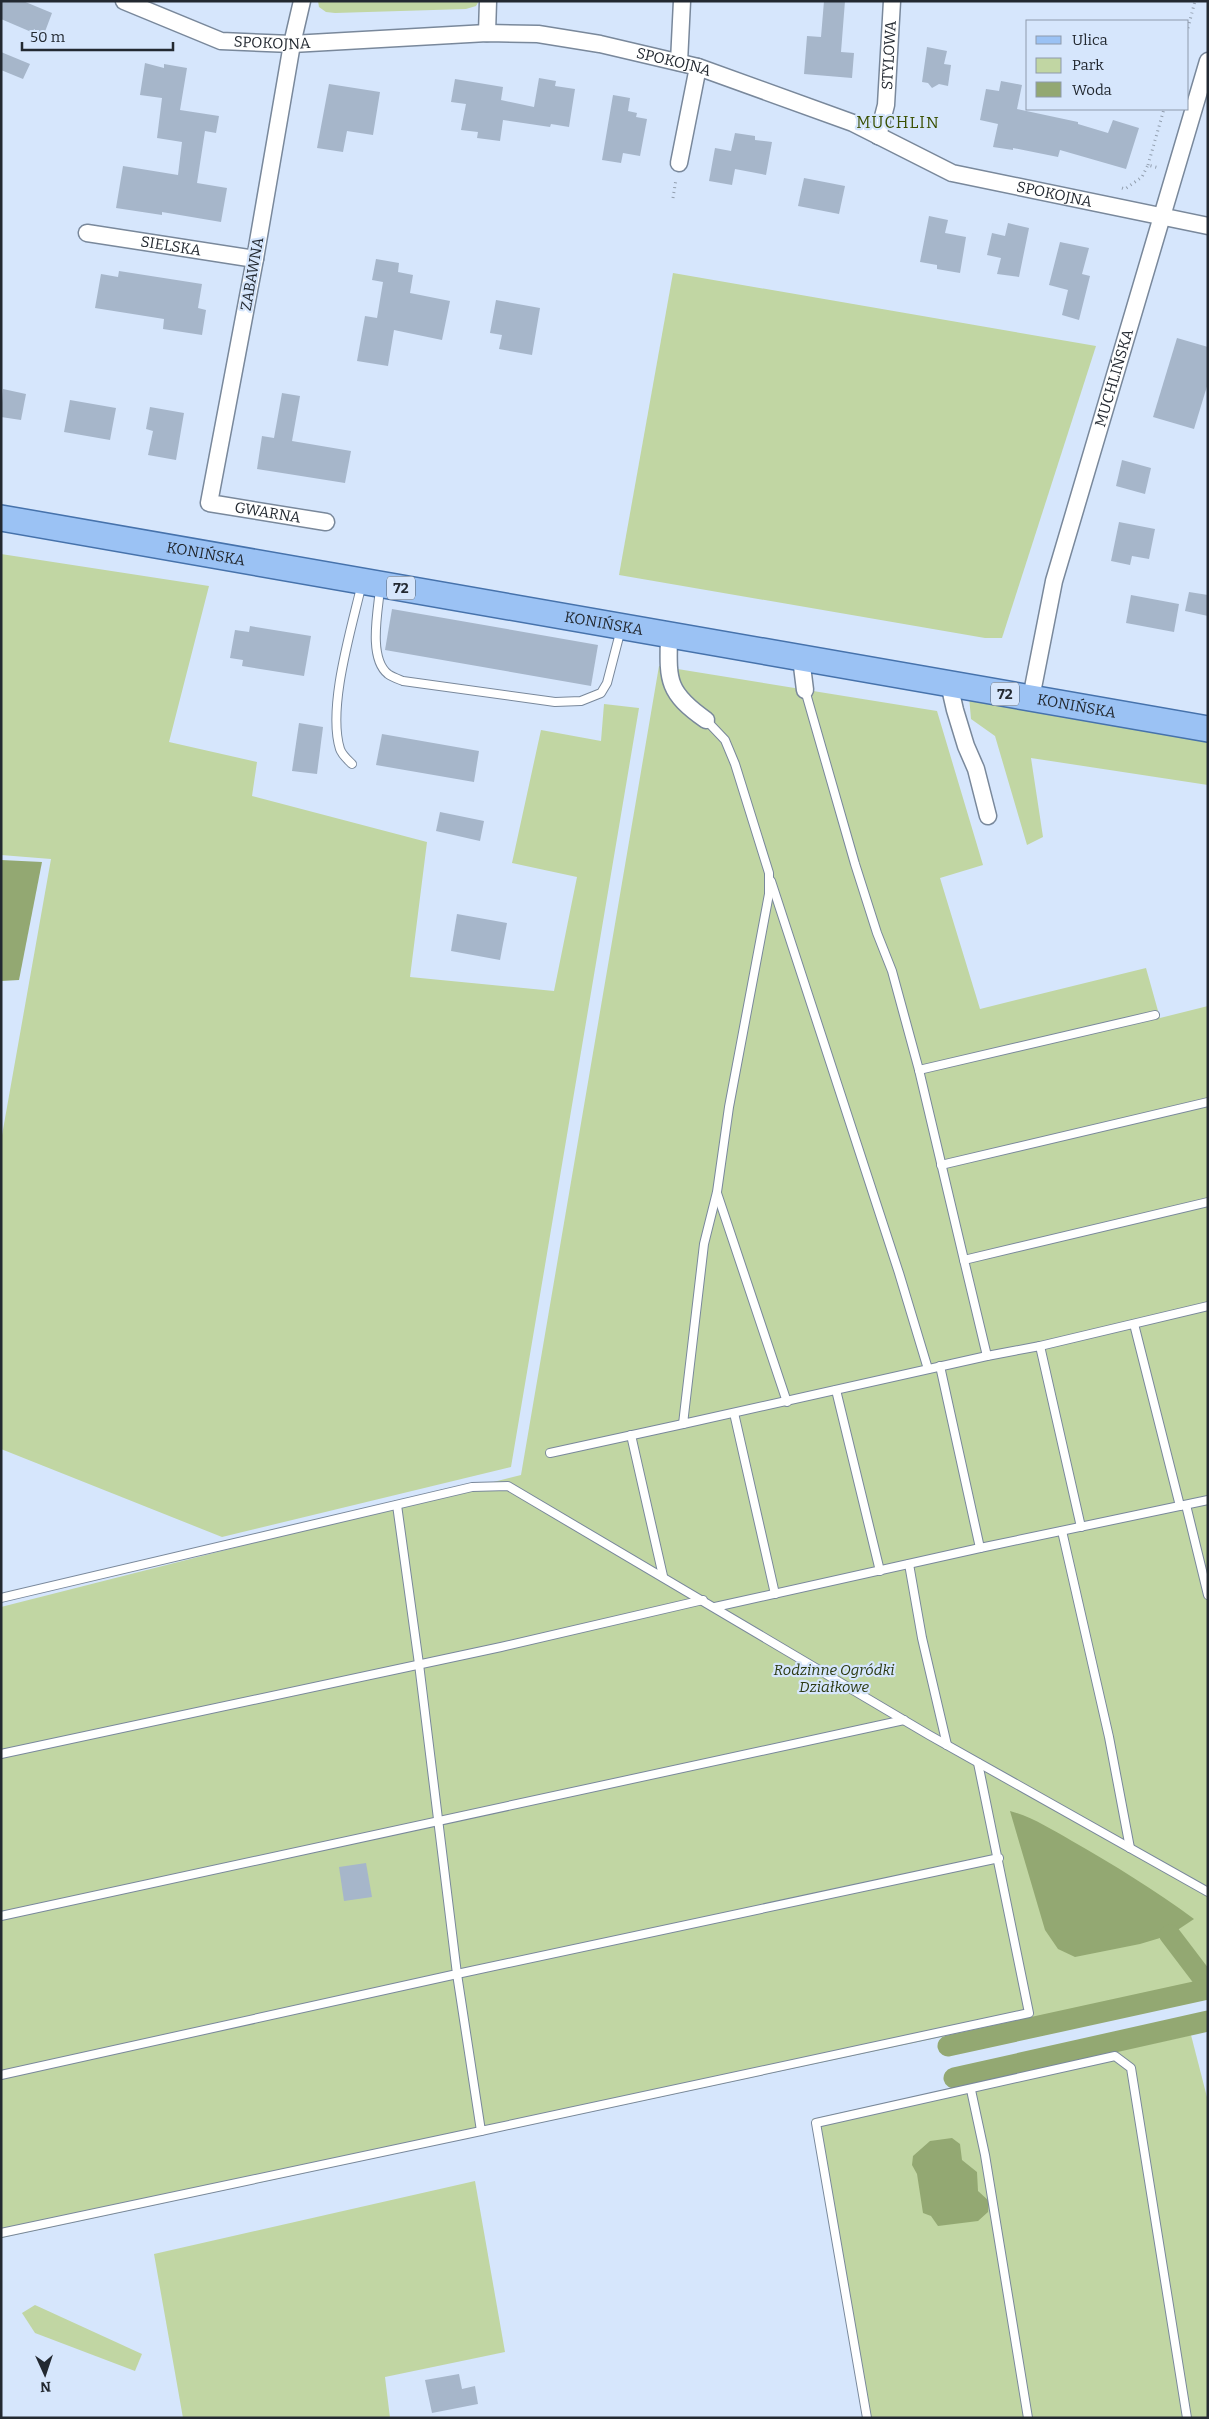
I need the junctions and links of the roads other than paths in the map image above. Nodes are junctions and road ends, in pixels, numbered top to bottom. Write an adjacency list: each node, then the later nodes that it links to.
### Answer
1 (124, 1): 7 (street, SPOKOJNA)
2 (302, 1): 7 (street, ZABAWNA)
3 (488, 1): 6 (street)
4 (682, 1): 9 (street)
5 (892, 1): 11 (street, STYLOWA)
6 (487, 33): 7 (street, SPOKOJNA); 9 (street, SPOKOJNA)
7 (292, 44): 16 (street, ZABAWNA)
8 (1208, 61): 13 (street, MUCHLIŃSKA)
9 (680, 62): 10 (street, SPOKOJNA)
10 (698, 67): 11 (street, SPOKOJNA); 12 (street)
11 (878, 136): 13 (street, SPOKOJNA)
12 (679, 164)
13 (1163, 217): 14 (street, SPOKOJNA); 26 (street, MUCHLIŃSKA)
14 (1208, 226)
15 (87, 233): 16 (street, SIELSKA)
16 (255, 258): 17 (street, ZABAWNA)
17 (209, 503): 19 (street, GWARNA)
18 (1, 518): 20 (main road, KONIŃSKA / 72)
19 (326, 522)
20 (371, 583): 21 (main road, KONIŃSKA / 72); 21 (lane); 29 (lane)
21 (622, 626): 22 (main road, KONIŃSKA / 72)
22 (669, 635): 23 (main road, KONIŃSKA / 72); 27 (street)
23 (802, 658): 24 (main road, KONIŃSKA / 72); 25 (street)
24 (950, 684): 26 (main road, KONIŃSKA / 72); 30 (street)
25 (804, 690): 33 (lane)
26 (1031, 698): 28 (main road, KONIŃSKA / 72)
27 (706, 720): 31 (lane)
28 (1208, 729)
29 (352, 764)
30 (988, 816)
31 (769, 873): 36 (lane); 44 (lane)
32 (1155, 1015): 33 (lane)
33 (919, 1070): 35 (lane)
34 (1208, 1102): 35 (lane)
35 (941, 1165): 38 (lane)
36 (716, 1192): 46 (lane); 48 (lane)
37 (1208, 1202): 38 (lane)
38 (964, 1260): 42 (lane)
39 (1208, 1306): 40 (lane)
40 (1134, 1324): 41 (lane); 53 (lane)
41 (1040, 1346): 42 (lane); 54 (lane)
42 (987, 1356): 43 (lane)
43 (940, 1366): 44 (lane); 56 (lane)
44 (928, 1369): 45 (lane)
45 (836, 1390): 46 (lane); 58 (lane)
46 (787, 1402): 47 (lane)
47 (734, 1413): 48 (lane); 60 (lane)
48 (683, 1424): 49 (lane)
49 (631, 1435): 50 (lane); 59 (lane)
50 (550, 1453)
51 (1208, 1500): 53 (lane)
52 (397, 1505): 59 (lane); 62 (lane); 65 (lane)
53 (1183, 1506): 54 (lane); 61 (lane)
54 (1081, 1527): 55 (lane)
55 (1062, 1531): 56 (lane); 71 (lane)
56 (980, 1548): 57 (lane)
57 (909, 1564): 58 (lane); 67 (lane)
58 (880, 1571): 60 (lane)
59 (662, 1576): 63 (lane)
60 (775, 1594): 64 (lane)
61 (1208, 1595)
62 (1, 1598)
63 (703, 1600): 64 (lane); 65 (lane)
64 (715, 1607): 66 (lane)
65 (419, 1664): 68 (lane); 70 (lane)
66 (904, 1720): 67 (lane); 70 (lane)
67 (947, 1745): 69 (lane)
68 (1, 1754)
69 (978, 1763): 71 (lane); 72 (lane)
70 (438, 1821): 74 (lane); 75 (lane)
71 (1130, 1848): 73 (lane)
72 (999, 1858): 75 (lane); 78 (lane)
73 (1208, 1892)
74 (1, 1916)
75 (457, 1974): 76 (lane); 78 (lane)
76 (1, 2075)
77 (970, 2090): 80 (lane); 81 (lane); 82 (lane)
78 (481, 2131): 79 (lane)
79 (1, 2233)
80 (867, 2418)
81 (1028, 2418)
82 (1186, 2418)

